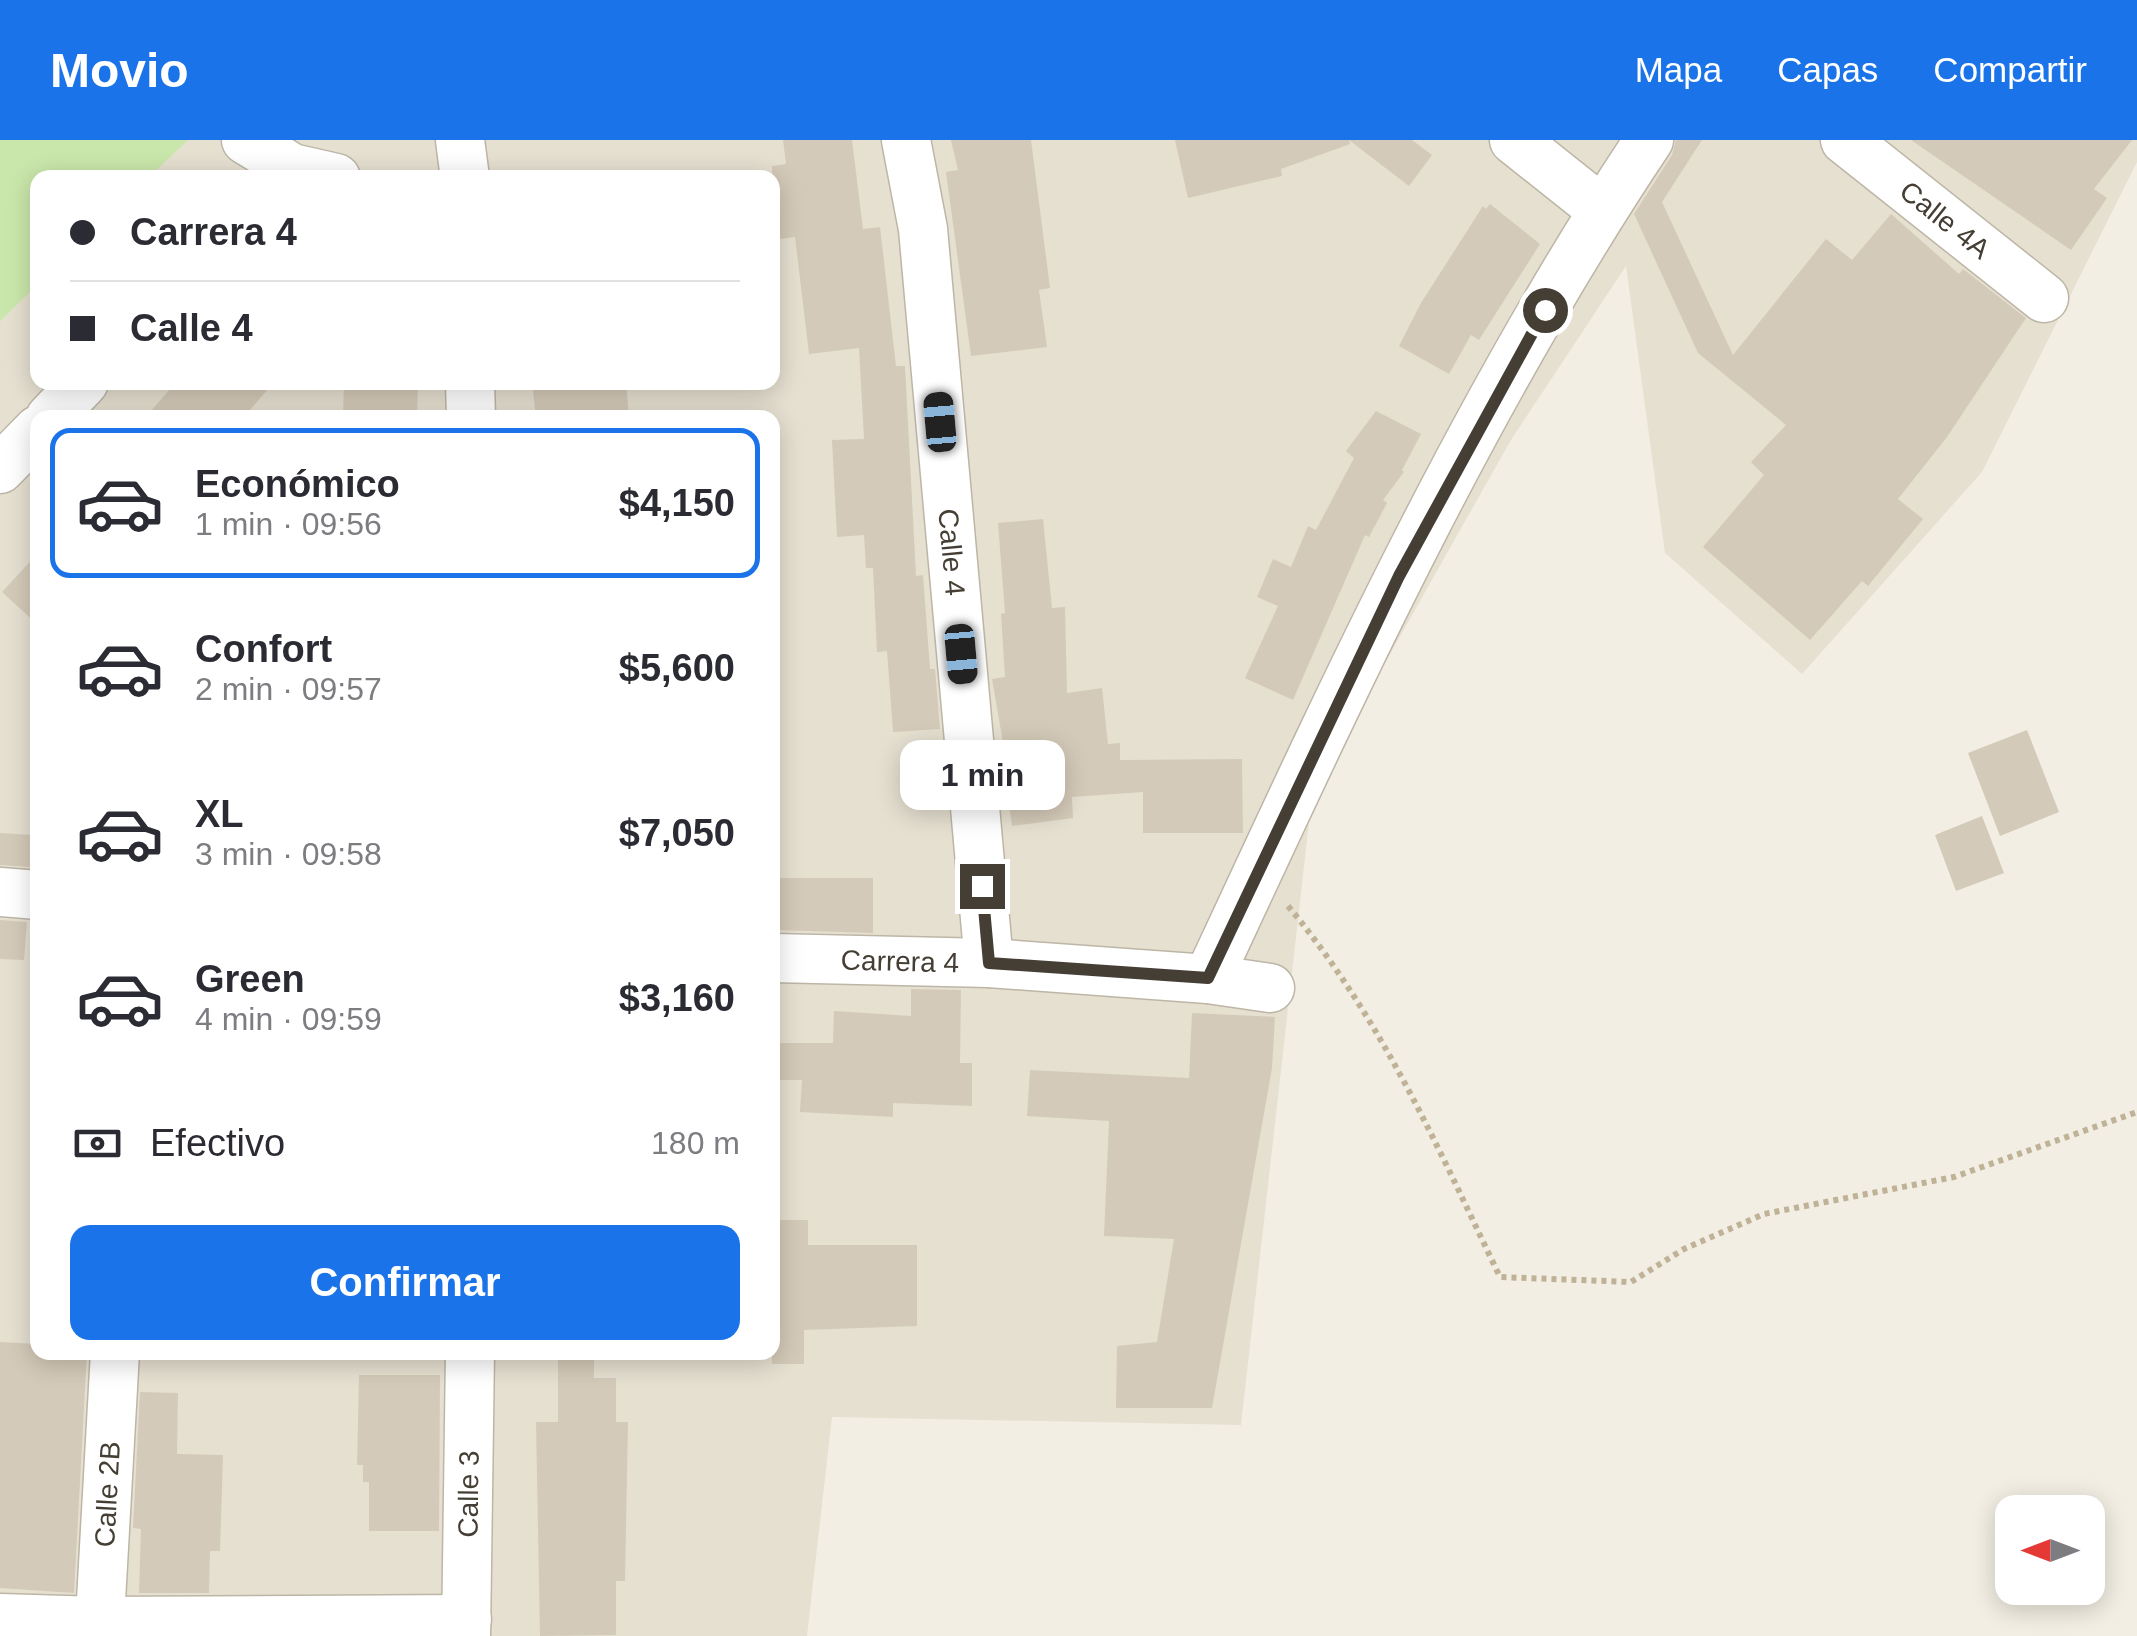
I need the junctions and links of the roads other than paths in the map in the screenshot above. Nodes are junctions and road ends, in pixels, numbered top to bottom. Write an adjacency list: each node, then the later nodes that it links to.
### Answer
1 (246, 140): 7 (street)
2 (460, 140): 8 (street)
3 (906, 140): 18 (street, Calle 4)
4 (1514, 140): 9 (street)
5 (1648, 140): 9 (street)
6 (1846, 140): 10 (street, Calle 4A)
7 (303, 166)
8 (464, 170)
9 (1602, 210): 19 (street)
10 (2044, 298)
11 (76, 390): 12 (street)
12 (58, 410)
13 (30, 438): 14 (street)
14 (0, 468)
15 (0, 892): 16 (street)
16 (30, 894)
17 (780, 958): 18 (street, Carrera 4)
18 (989, 963): 19 (street, Carrera 4)
19 (1208, 978): 20 (street, Carrera 4)
20 (1270, 988)
21 (115, 1360): 24 (street, Calle 2B)
22 (470, 1360): 25 (street, Calle 3)
23 (0, 1618): 24 (street)
24 (100, 1628): 25 (street)
25 (467, 1628)

